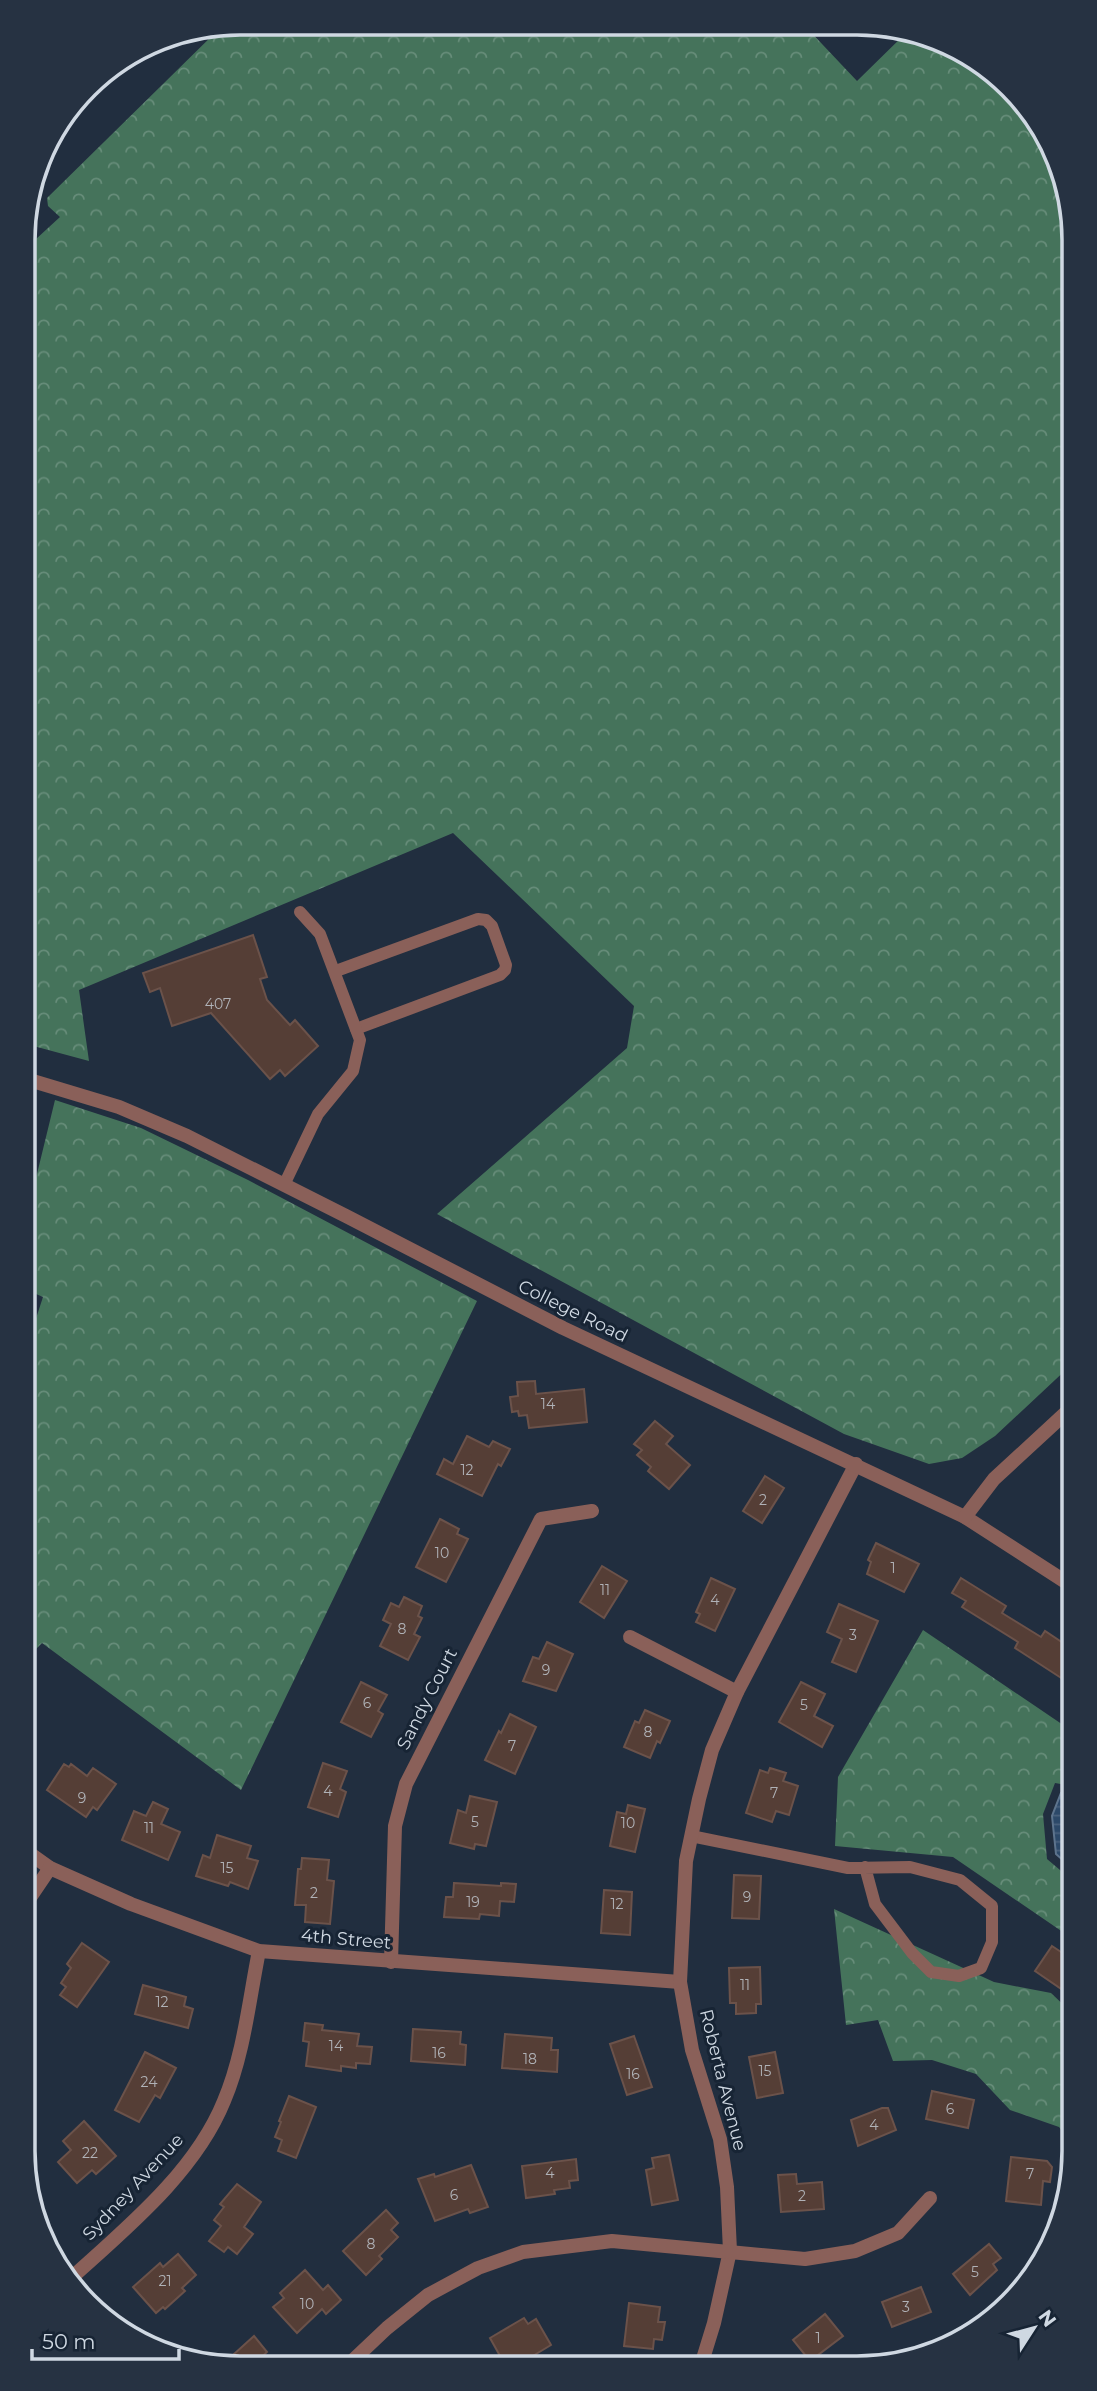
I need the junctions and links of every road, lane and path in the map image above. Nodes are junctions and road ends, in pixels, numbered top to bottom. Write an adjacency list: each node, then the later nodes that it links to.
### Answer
1 (300, 912): 2 (lane)
2 (336, 971): 3 (lane); 3 (lane)
3 (356, 1029): 5 (lane)
4 (35, 1082): 5 (street, College Road)
5 (284, 1185): 7 (street, College Road)
6 (1062, 1416): 9 (street)
7 (856, 1464): 9 (street, College Road); 12 (street, Roberta Avenue)
8 (592, 1511): 19 (street, Sandy Court)
9 (965, 1517): 10 (street, College Road)
10 (1062, 1580)
11 (630, 1637): 12 (street)
12 (737, 1692): 13 (street, Roberta Avenue)
13 (691, 1836): 15 (lane); 20 (street, Roberta Avenue)
14 (35, 1857): 16 (street, 4th Street)
15 (865, 1867): 15 (lane)
16 (50, 1868): 17 (street); 18 (street, 4th Street)
17 (35, 1890)
18 (259, 1951): 19 (street, 4th Street); 23 (street, Sydney Avenue)
19 (391, 1962): 20 (street, 4th Street)
20 (680, 1982): 22 (street, Roberta Avenue)
21 (930, 2198): 22 (street)
22 (730, 2251): 24 (street); 25 (street, Roberta Avenue)
23 (76, 2273)
24 (357, 2356)
25 (704, 2356)

